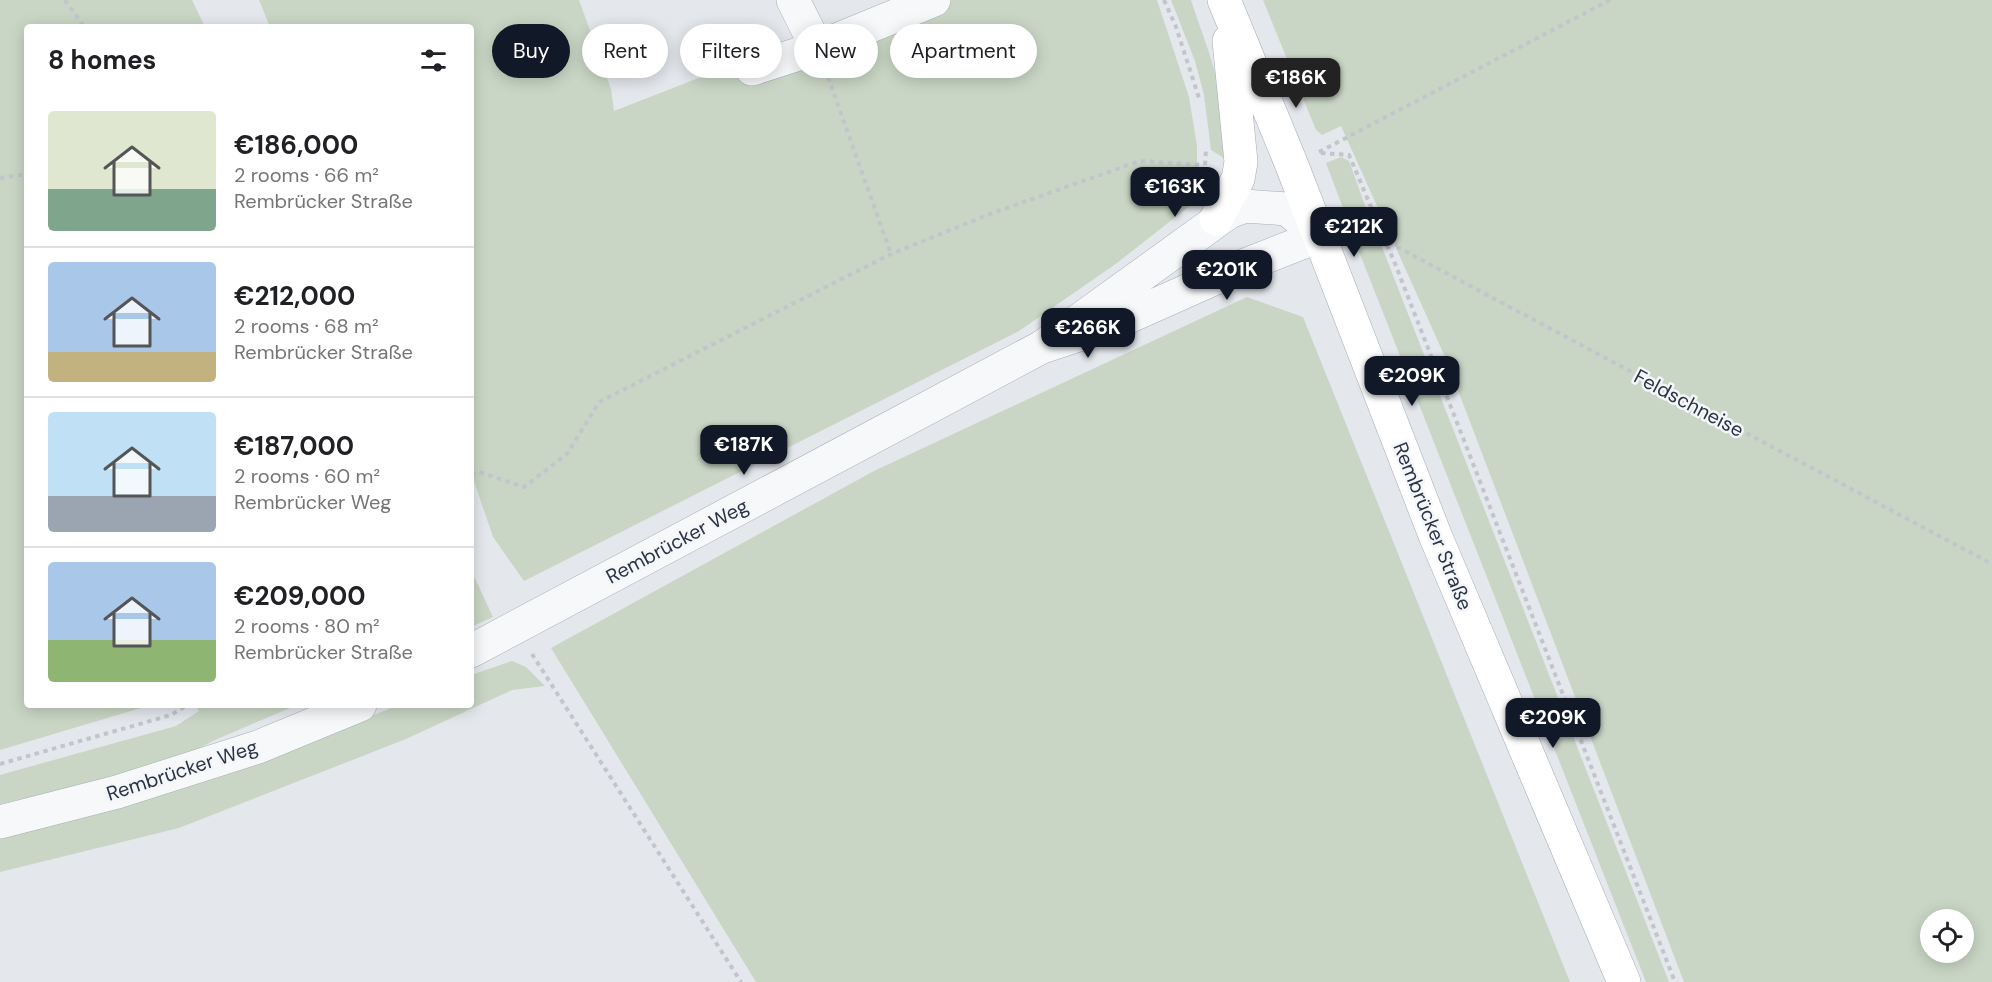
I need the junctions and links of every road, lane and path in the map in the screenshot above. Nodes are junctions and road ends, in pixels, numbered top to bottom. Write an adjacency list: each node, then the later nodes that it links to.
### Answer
1 (65, 0): 6 (path)
2 (793, 0): 7 (street)
3 (934, 0): 8 (street)
4 (1224, 0): 13 (main road); 14 (main road, Rembrücker Straße)
5 (1610, 0): 15 (path)
6 (82, 24)
7 (805, 24)
8 (876, 24)
9 (828, 78): 16 (path)
10 (1204, 165): 16 (path)
11 (24, 174): 12 (path)
12 (0, 178)
13 (1216, 219): 14 (street, Rembrücker Weg); 17 (street, Rembrücker Weg)
14 (1319, 236): 17 (street, Rembrücker Weg); 27 (main road, Rembrücker Straße)
15 (1386, 242): 19 (path, Feldschneise); 28 (path)
16 (891, 254): 18 (path)
17 (1042, 347): 20 (street, Rembrücker Weg)
18 (474, 473)
19 (1992, 564)
20 (514, 628): 21 (street, Rembrücker Weg); 26 (path)
21 (474, 649)
22 (183, 708): 24 (path)
23 (353, 708): 25 (street, Rembrücker Weg)
24 (0, 764)
25 (0, 822)
26 (741, 982)
27 (1624, 982)
28 (1675, 982)

